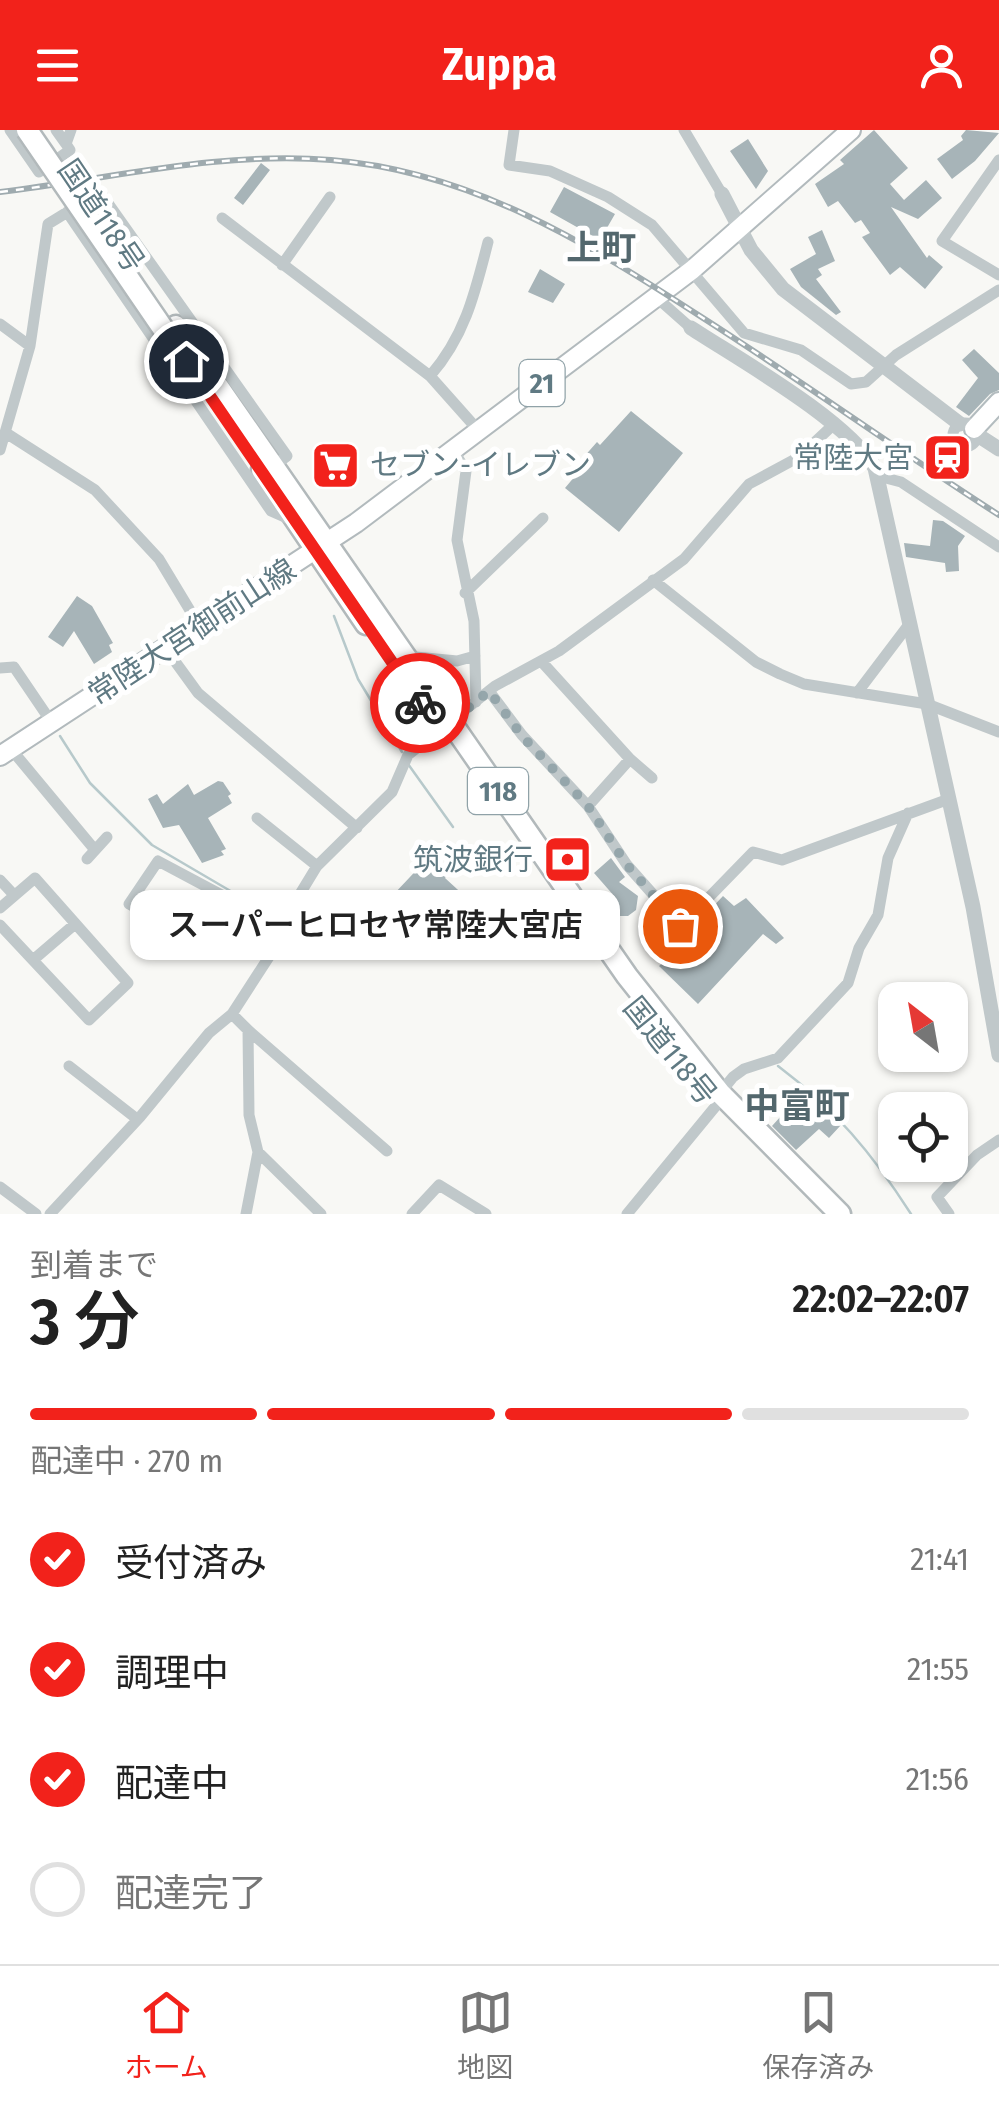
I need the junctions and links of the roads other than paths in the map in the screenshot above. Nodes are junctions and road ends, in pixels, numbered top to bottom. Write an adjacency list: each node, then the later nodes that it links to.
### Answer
1 (10, 130): 9 (street)
2 (27, 130): 24 (highway, 国道118号 / 118, bridge)
3 (42, 130): 24 (highway, 国道118号 / 118)
4 (56, 130): 9 (street)
5 (71, 130): 9 (street)
6 (514, 130): 18 (street)
7 (684, 130): 11 (street)
8 (851, 130): 15 (main road, 常陸大宮御前山線 / 21)
9 (66, 144)
10 (999, 160): 19 (street)
11 (722, 194): 15 (street)
12 (330, 197): 17 (street)
13 (66, 212): 25 (street); 36 (street); 39 (street)
14 (222, 218): 17 (street)
15 (740, 230): 18 (main road, 常陸大宮御前山線 / 21); 26 (street)
16 (488, 242): 27 (street)
17 (282, 265): 27 (street)
18 (692, 270): 21 (main road, 常陸大宮御前山線 / 21); 26 (street)
19 (999, 275)
20 (999, 290): 26 (street)
21 (656, 297): 23 (street); 30 (main road, 常陸大宮御前山線 / 21)
22 (0, 324): 25 (street)
23 (692, 328): 29 (street)
24 (171, 330): 36 (highway, 国道118号 / 118); 39 (highway, 国道118号 / 118)
25 (30, 346): 32 (street)
26 (880, 366): 31 (street)
27 (430, 376): 30 (street)
28 (999, 402): 31 (main road)
29 (832, 426): 37 (street); 42 (street)
30 (478, 430): 35 (main road, 常陸大宮御前山線 / 21)
31 (971, 430): 33 (street)
32 (6, 433): 34 (street); 45 (street)
33 (999, 449)
34 (0, 450)
35 (453, 450): 40 (main road, 常陸大宮御前山線 / 21); 43 (street)
36 (274, 465): 40 (highway, 国道118号 / 118)
37 (878, 476): 41 (street); 44 (street)
38 (543, 518): 43 (street)
39 (296, 522): 40 (highway, 国道118号 / 118)
40 (322, 547): 45 (main road, 常陸大宮御前山線 / 21); 47 (highway, 国道118号 / 118); 56 (highway, 国道118号 / 118)
41 (999, 547)
42 (654, 580): 49 (street); 52 (street)
43 (465, 593): 48 (street)
44 (910, 623): 52 (street); 54 (street)
45 (200, 627): 46 (main road, 常陸大宮御前山線 / 21)
46 (166, 649): 55 (main road, 常陸大宮御前山線 / 21); 65 (street)
47 (405, 656): 48 (street); 56 (highway, 国道118号 / 118)
48 (475, 656): 53 (street)
49 (541, 661): 51 (street); 59 (street)
50 (0, 668): 55 (street)
51 (489, 691): 53 (street); 62 (street)
52 (857, 693): 54 (street)
53 (476, 702): 56 (street)
54 (927, 704): 57 (street); 61 (street)
55 (52, 722): 58 (main road, 常陸大宮御前山線 / 21)
56 (445, 727): 65 (street); 80 (highway, 国道118号 / 118)
57 (999, 732)
58 (6, 752): 66 (street)
59 (630, 759): 60 (street); 62 (street)
60 (652, 778)
61 (950, 799): 63 (street); 78 (street)
62 (588, 806): 63 (street)
63 (908, 813): 80 (street)
64 (256, 818): 67 (street)
65 (357, 828): 67 (street)
66 (107, 837)
67 (318, 866): 72 (street)
68 (0, 880): 69 (street)
69 (14, 895): 70 (street); 74 (street)
70 (0, 908)
71 (250, 910): 71 (street); 72 (street)
72 (289, 912): 76 (street)
73 (0, 924): 75 (street)
74 (74, 924): 75 (street); 75 (street)
75 (33, 960)
76 (232, 1014): 77 (street); 81 (street)
77 (248, 1030): 83 (street); 84 (street)
78 (999, 1055)
79 (69, 1066): 81 (street)
80 (718, 1100): 92 (street); 93 (highway, 国道118号 / 118)
81 (137, 1120): 87 (street)
82 (999, 1140): 94 (street)
83 (387, 1151)
84 (258, 1152): 88 (street); 89 (street)
85 (0, 1187): 86 (street)
86 (36, 1214)
87 (50, 1214)
88 (246, 1214)
89 (322, 1214)
90 (412, 1214): 91 (street)
91 (486, 1214)
92 (626, 1214)
93 (834, 1214)
94 (949, 1214)

